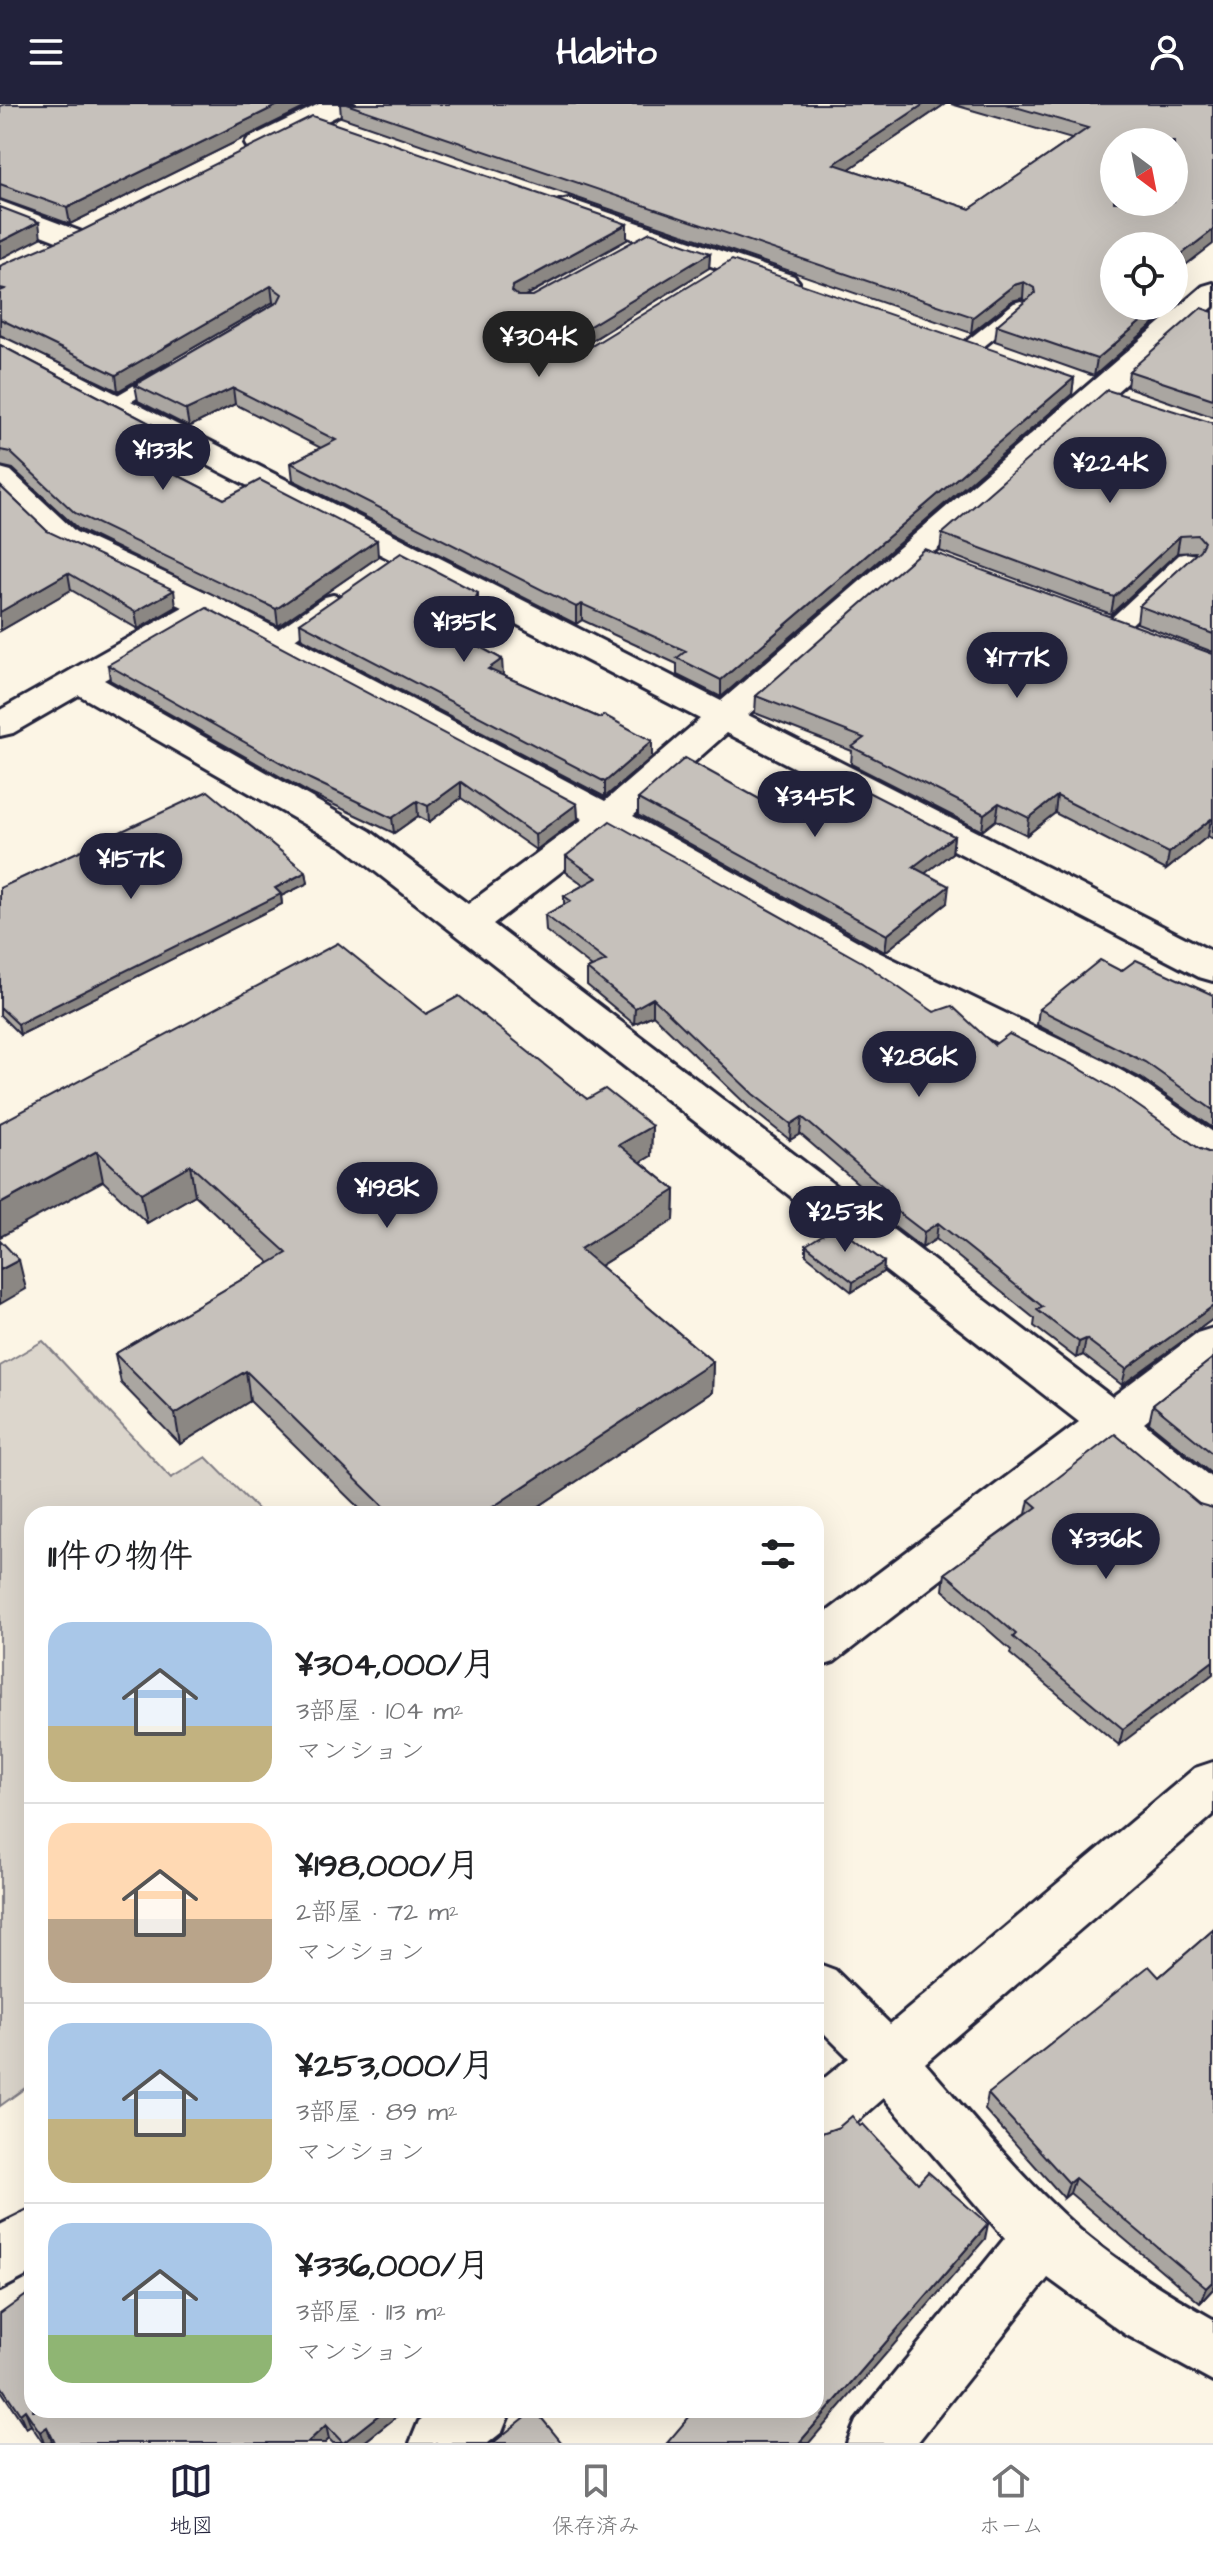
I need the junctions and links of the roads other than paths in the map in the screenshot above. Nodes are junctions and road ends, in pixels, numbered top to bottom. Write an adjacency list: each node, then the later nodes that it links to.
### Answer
1 (340, 116): 2 (street)
2 (241, 153)
3 (548, 200): 6 (street)
4 (0, 209): 7 (street)
5 (100, 223): 7 (street)
6 (651, 236): 8 (lane); 10 (street)
7 (72, 238): 9 (street)
8 (623, 251)
9 (43, 252)
10 (732, 264): 11 (lane); 12 (street)
11 (705, 280)
12 (807, 290)
13 (1213, 292): 28 (street)
14 (1021, 307): 17 (lane)
15 (941, 336): 17 (street)
16 (0, 346): 20 (street)
17 (971, 347): 18 (street)
18 (999, 356)
19 (182, 363): 20 (lane)
20 (113, 404): 28 (street)
21 (0, 478): 24 (street)
22 (1187, 560): 25 (lane)
23 (354, 588): 26 (lane)
24 (209, 606): 26 (street); 27 (street)
25 (1143, 637)
26 (278, 640): 30 (street)
27 (79, 680): 29 (street); 31 (street)
28 (726, 717): 30 (street); 32 (street)
29 (0, 725)
30 (608, 818): 31 (street); 33 (street)
31 (470, 922): 35 (street)
32 (1213, 968)
33 (1213, 1153)
34 (1213, 1345): 35 (street)
35 (1111, 1422): 36 (street); 37 (street)
36 (1213, 1506)
37 (824, 1642)
38 (1213, 1784): 40 (street)
39 (824, 1996): 40 (street)
40 (887, 2060): 41 (street); 42 (street)
41 (824, 2114)
42 (1044, 2236): 45 (street); 48 (street)
43 (24, 2243): 44 (street)
44 (0, 2261)
45 (1213, 2352)
46 (471, 2418): 47 (street)
47 (441, 2443)
48 (878, 2443)

